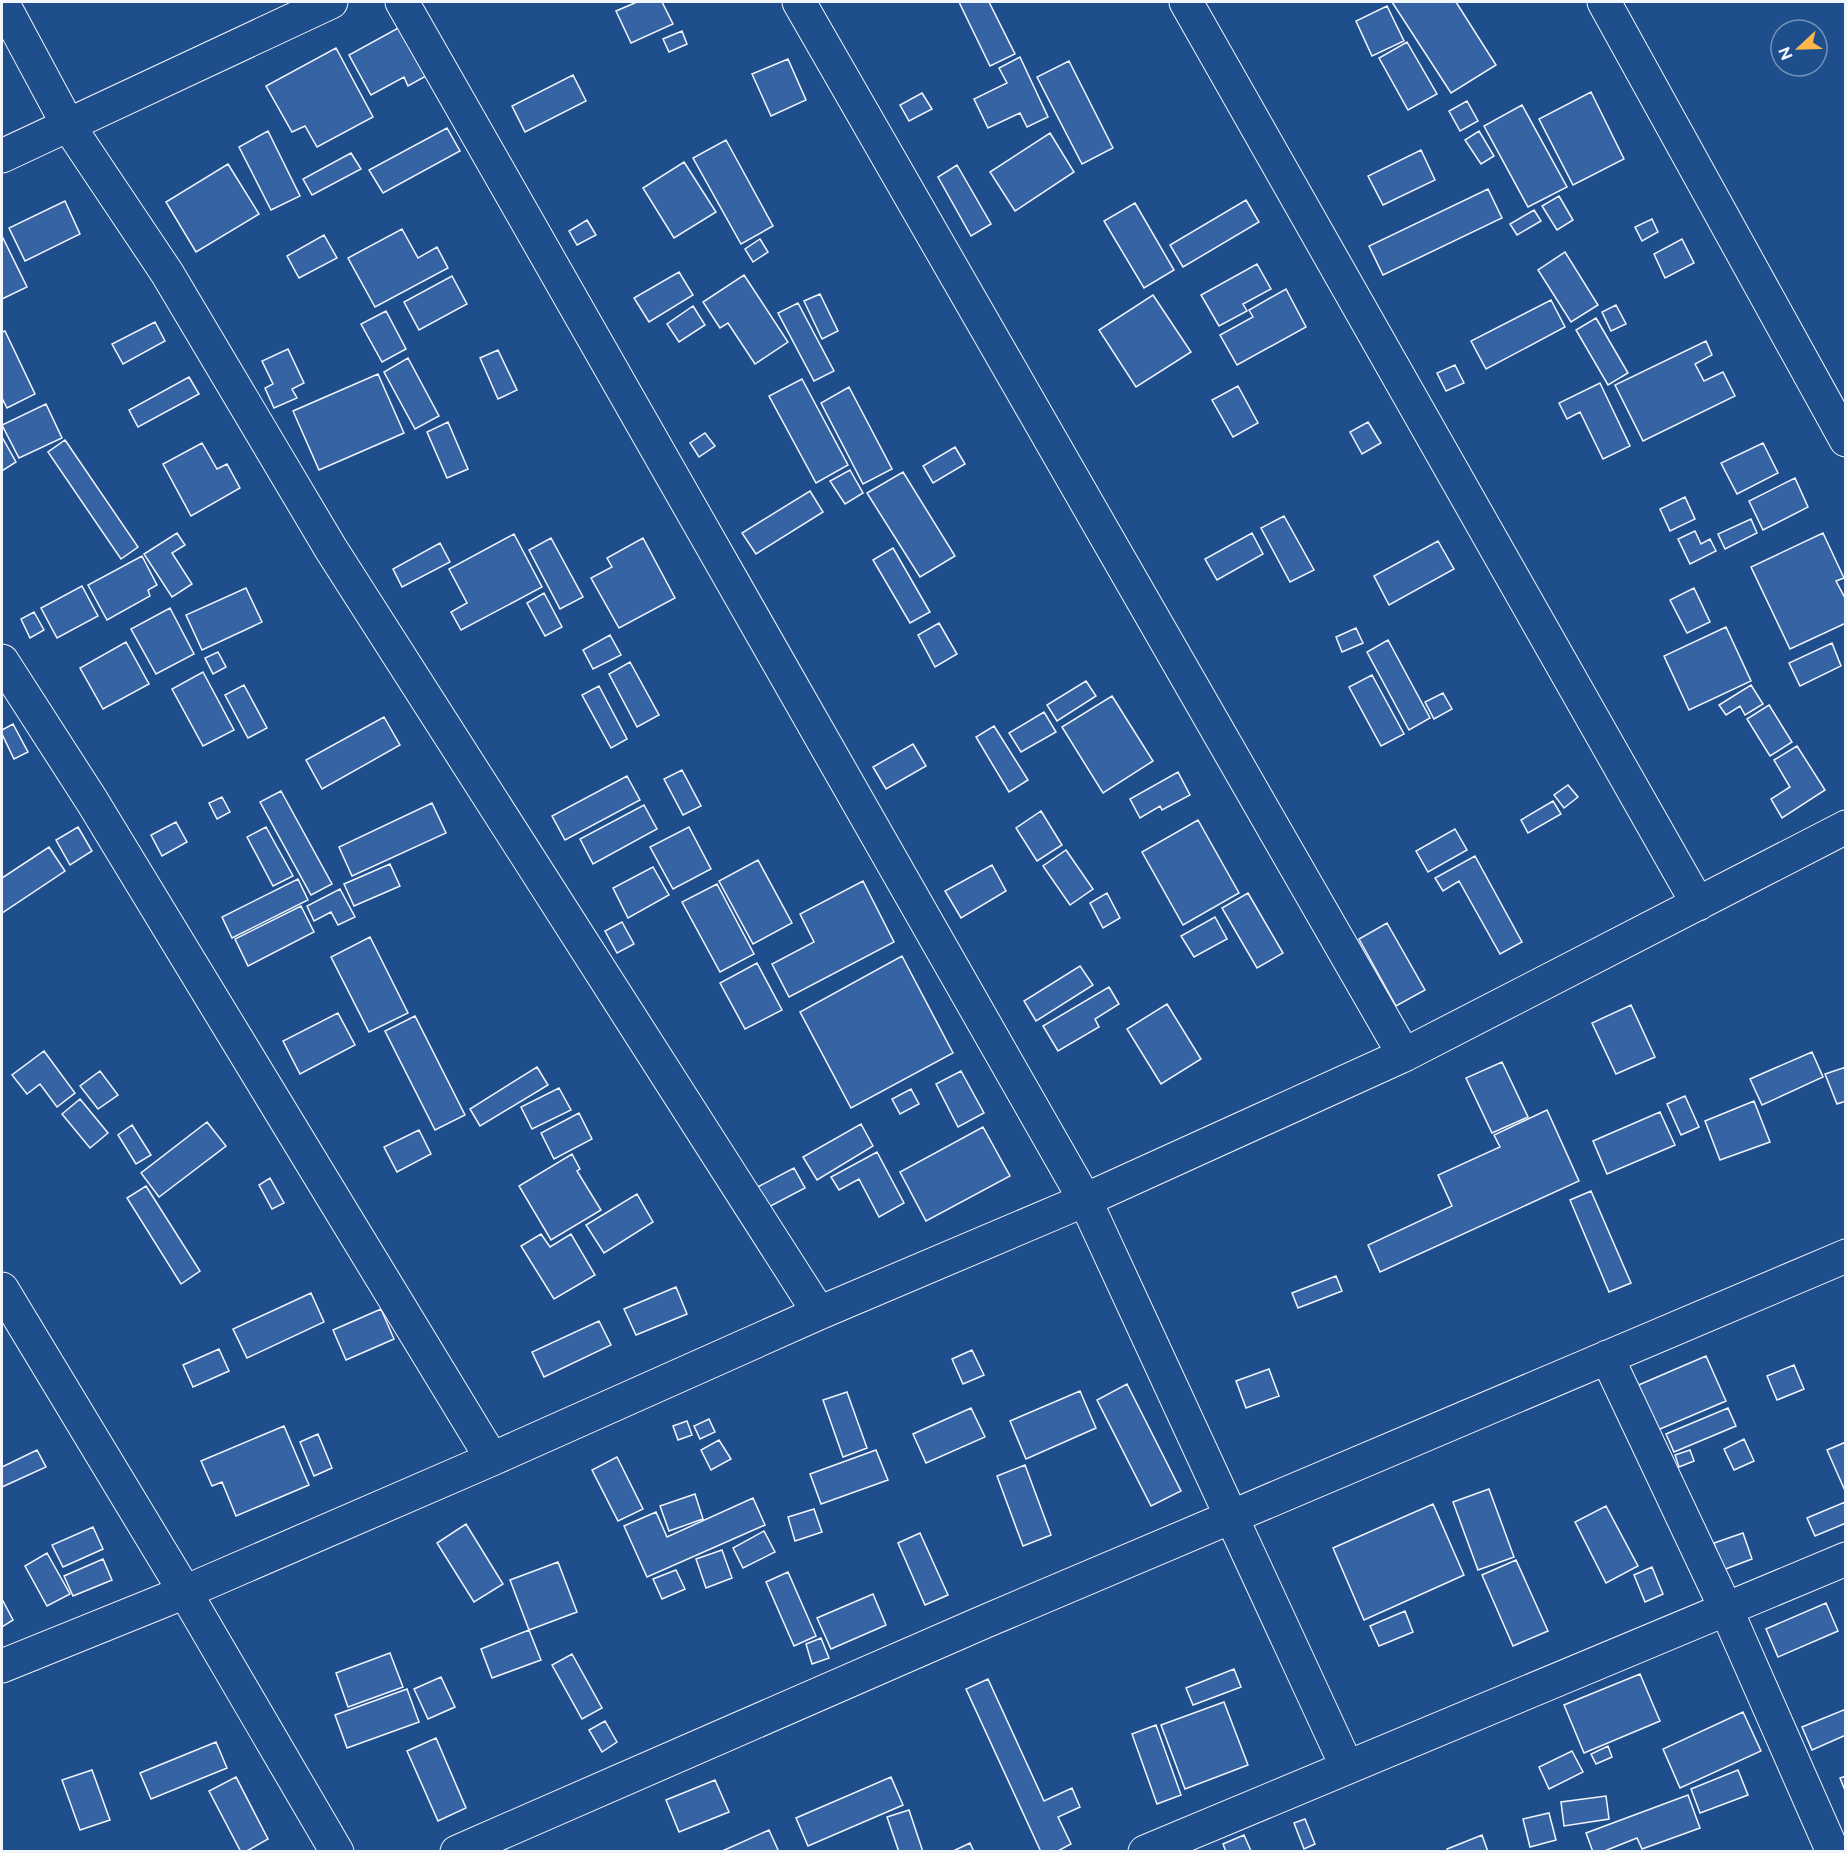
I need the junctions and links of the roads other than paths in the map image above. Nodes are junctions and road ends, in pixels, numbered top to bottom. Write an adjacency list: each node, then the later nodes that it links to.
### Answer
1 (2, 2): 7 (street)
2 (332, 2): 7 (street)
3 (402, 2): 14 (street)
4 (799, 2): 13 (street)
5 (1186, 2): 12 (street)
6 (1604, 2): 9 (street)
7 (68, 125): 8 (street); 17 (street)
8 (2, 156)
9 (1845, 440)
10 (2, 661): 19 (street)
11 (1845, 827): 12 (street)
12 (1698, 903): 13 (street)
13 (1404, 1055): 14 (street)
14 (1085, 1200): 17 (street); 20 (street)
15 (1845, 1256): 18 (street)
16 (2, 1289): 22 (street)
17 (819, 1313): 19 (street)
18 (1607, 1357): 20 (street); 23 (street)
19 (492, 1459): 22 (street)
20 (1232, 1516): 25 (street); 27 (street)
21 (1845, 1559): 23 (street)
22 (185, 1592): 24 (street); 26 (street)
23 (1726, 1609): 25 (street); 29 (street)
24 (2, 1666)
25 (1347, 1767): 28 (street)
26 (337, 1851)
27 (457, 1851)
28 (1145, 1851)
29 (1833, 1851)

